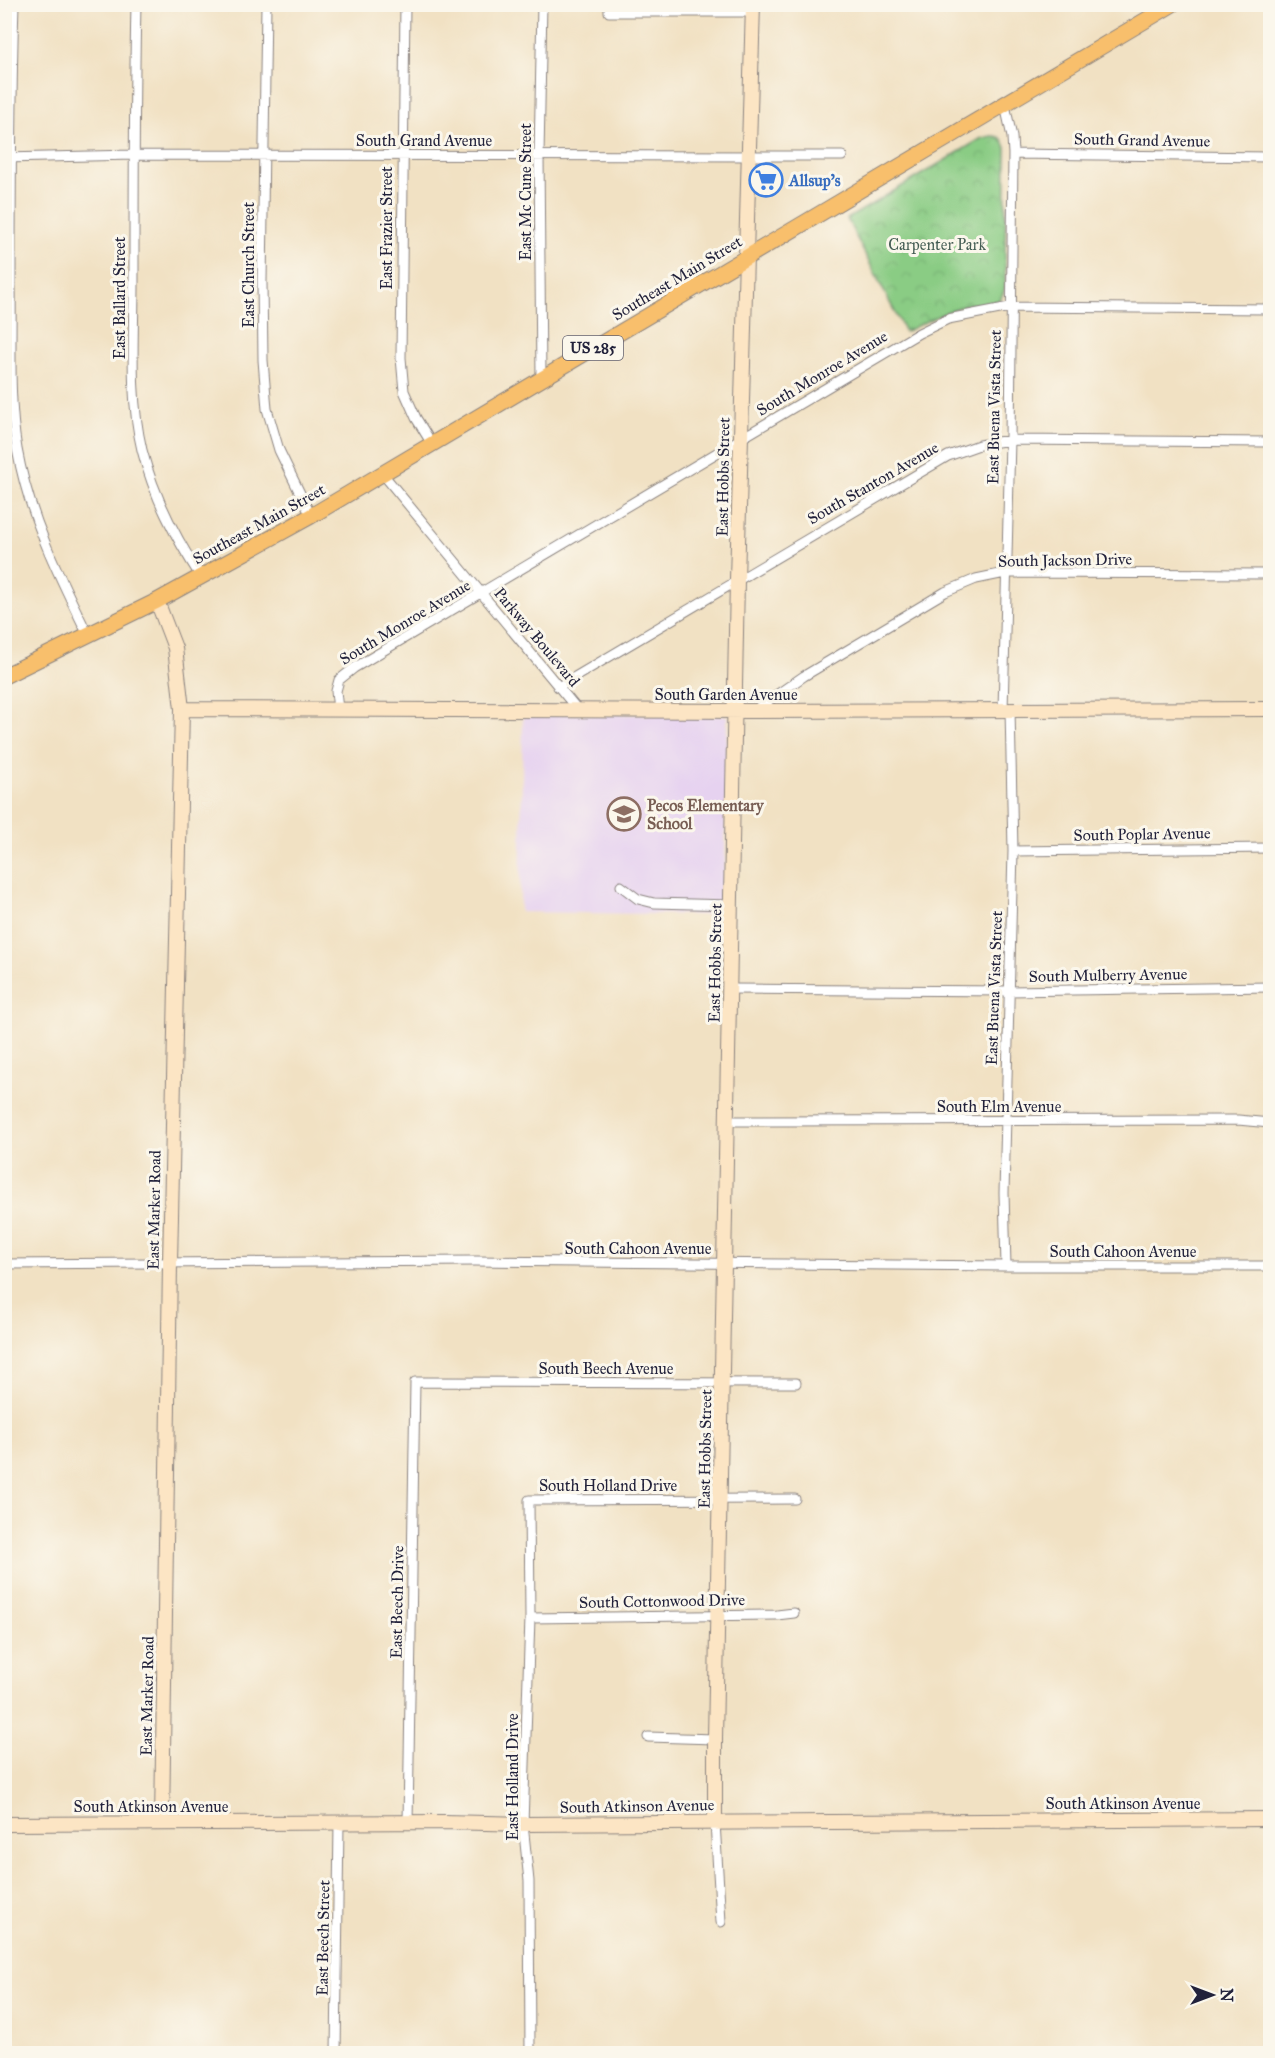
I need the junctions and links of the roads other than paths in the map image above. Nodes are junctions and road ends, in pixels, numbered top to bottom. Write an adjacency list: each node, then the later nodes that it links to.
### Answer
1 (14, 4): 18 (street)
2 (136, 4): 11 (street, East Ballard Street)
3 (266, 4): 12 (street, East Church Street)
4 (405, 4): 13 (street, East Frazier Street)
5 (542, 4): 14 (street, East Mc Cune Street)
6 (1173, 4): 9 (main road, Southeast Main Street / US 285)
7 (609, 8): 8 (street)
8 (753, 8): 15 (street, East Hobbs Street)
9 (1005, 105): 10 (street, East Buena Vista Street); 19 (main road, Southeast Main Street / US 285)
10 (1013, 154): 17 (street, South Grand Avenue); 20 (street, East Buena Vista Street)
11 (133, 155): 12 (street, South Grand Avenue); 18 (street, South Grand Avenue); 31 (street, East Ballard Street)
12 (263, 155): 13 (street, South Grand Avenue); 28 (street, East Church Street)
13 (402, 155): 14 (street, South Grand Avenue); 26 (street, East Frazier Street)
14 (539, 155): 15 (street, South Grand Avenue); 22 (street, East Mc Cune Street)
15 (749, 155): 16 (street, South Grand Avenue); 19 (street, East Hobbs Street)
16 (843, 156)
17 (1270, 157)
18 (8, 158): 35 (street)
19 (745, 258): 22 (main road, Southeast Main Street / US 285); 23 (street, East Hobbs Street)
20 (1010, 307): 21 (street, South Monroe Avenue); 23 (street, South Monroe Avenue); 24 (street, East Buena Vista Street)
21 (1270, 309)
22 (541, 380): 26 (main road, Southeast Main Street / US 285)
23 (740, 439): 32 (street, East Hobbs Street); 33 (street, South Monroe Avenue)
24 (1010, 440): 25 (street, South Stanton Avenue); 29 (street, East Buena Vista Street); 32 (street, South Stanton Avenue)
25 (1270, 442)
26 (432, 444): 27 (main road, Southeast Main Street / US 285)
27 (382, 473): 28 (main road, Southeast Main Street / US 285); 33 (street, Parkway Boulevard)
28 (311, 516): 31 (main road, Southeast Main Street / US 285)
29 (1005, 573): 30 (street, South Jackson Drive); 40 (street, East Buena Vista Street); 44 (street, South Jackson Drive)
30 (1270, 574)
31 (201, 577): 34 (main road, Southeast Main Street / US 285)
32 (737, 580): 37 (street, South Stanton Avenue); 43 (street, East Hobbs Street)
33 (481, 594): 37 (street, Parkway Boulevard); 42 (street, South Monroe Avenue)
34 (158, 601): 35 (main road, Southeast Main Street / US 285); 38 (street, East Marker Road)
35 (88, 635): 36 (main road, Southeast Main Street / US 285)
36 (4, 676)
37 (562, 684): 39 (street, Parkway Boulevard)
38 (182, 709): 42 (street, South Garden Avenue); 55 (street, East Marker Road)
39 (577, 709): 42 (street, South Garden Avenue); 43 (street, South Garden Avenue)
40 (1006, 709): 41 (street, South Garden Avenue); 44 (street, South Garden Avenue); 46 (street, East Buena Vista Street)
41 (1270, 709)
42 (338, 710)
43 (735, 710): 44 (street, South Garden Avenue); 48 (street, East Hobbs Street)
44 (753, 711)
45 (1270, 848): 46 (street, South Poplar Avenue)
46 (1013, 851): 51 (street, East Buena Vista Street)
47 (621, 886): 48 (street)
48 (732, 905): 50 (street, East Hobbs Street)
49 (1270, 987): 51 (street, South Mulberry Avenue)
50 (731, 989): 51 (street, South Mulberry Avenue); 53 (street, East Hobbs Street)
51 (1009, 991): 52 (street, East Buena Vista Street)
52 (1006, 1120): 53 (street, South Elm Avenue); 54 (street, South Elm Avenue); 58 (street, East Buena Vista Street)
53 (728, 1121): 56 (street, East Hobbs Street)
54 (1270, 1123)
55 (170, 1263): 56 (street, South Cahoon Avenue); 57 (street, South Cahoon Avenue); 73 (street, East Marker Road)
56 (725, 1263): 58 (street, South Cahoon Avenue); 61 (street, East Hobbs Street)
57 (4, 1264)
58 (1006, 1266): 59 (street, South Cahoon Avenue)
59 (1270, 1266)
60 (415, 1382): 61 (street, South Beech Avenue); 75 (street, East Beech Drive)
61 (723, 1383): 62 (street, South Beech Avenue); 63 (street, East Hobbs Street)
62 (796, 1383)
63 (721, 1499): 64 (street, South Holland Drive); 65 (street, South Holland Drive); 67 (street, East Hobbs Street)
64 (795, 1499)
65 (529, 1500): 68 (street, East Holland Drive)
66 (794, 1612): 67 (street, South Cottonwood Drive)
67 (718, 1616): 68 (street, South Cottonwood Drive); 70 (street, East Hobbs Street)
68 (530, 1618): 77 (street, East Holland Drive)
69 (648, 1737): 70 (street)
70 (715, 1739): 72 (street, East Hobbs Street)
71 (1270, 1819): 72 (street, South Atkinson Avenue)
72 (716, 1822): 77 (street, South Atkinson Avenue); 78 (street, East Hobbs Street)
73 (162, 1823): 74 (street, South Atkinson Avenue); 76 (street, South Atkinson Avenue)
74 (339, 1823): 75 (street, South Atkinson Avenue); 79 (street, East Beech Street)
75 (408, 1823): 77 (street, South Atkinson Avenue)
76 (4, 1824)
77 (523, 1824): 80 (street, East Holland Drive)
78 (721, 1922)
79 (336, 2054)
80 (530, 2054)

